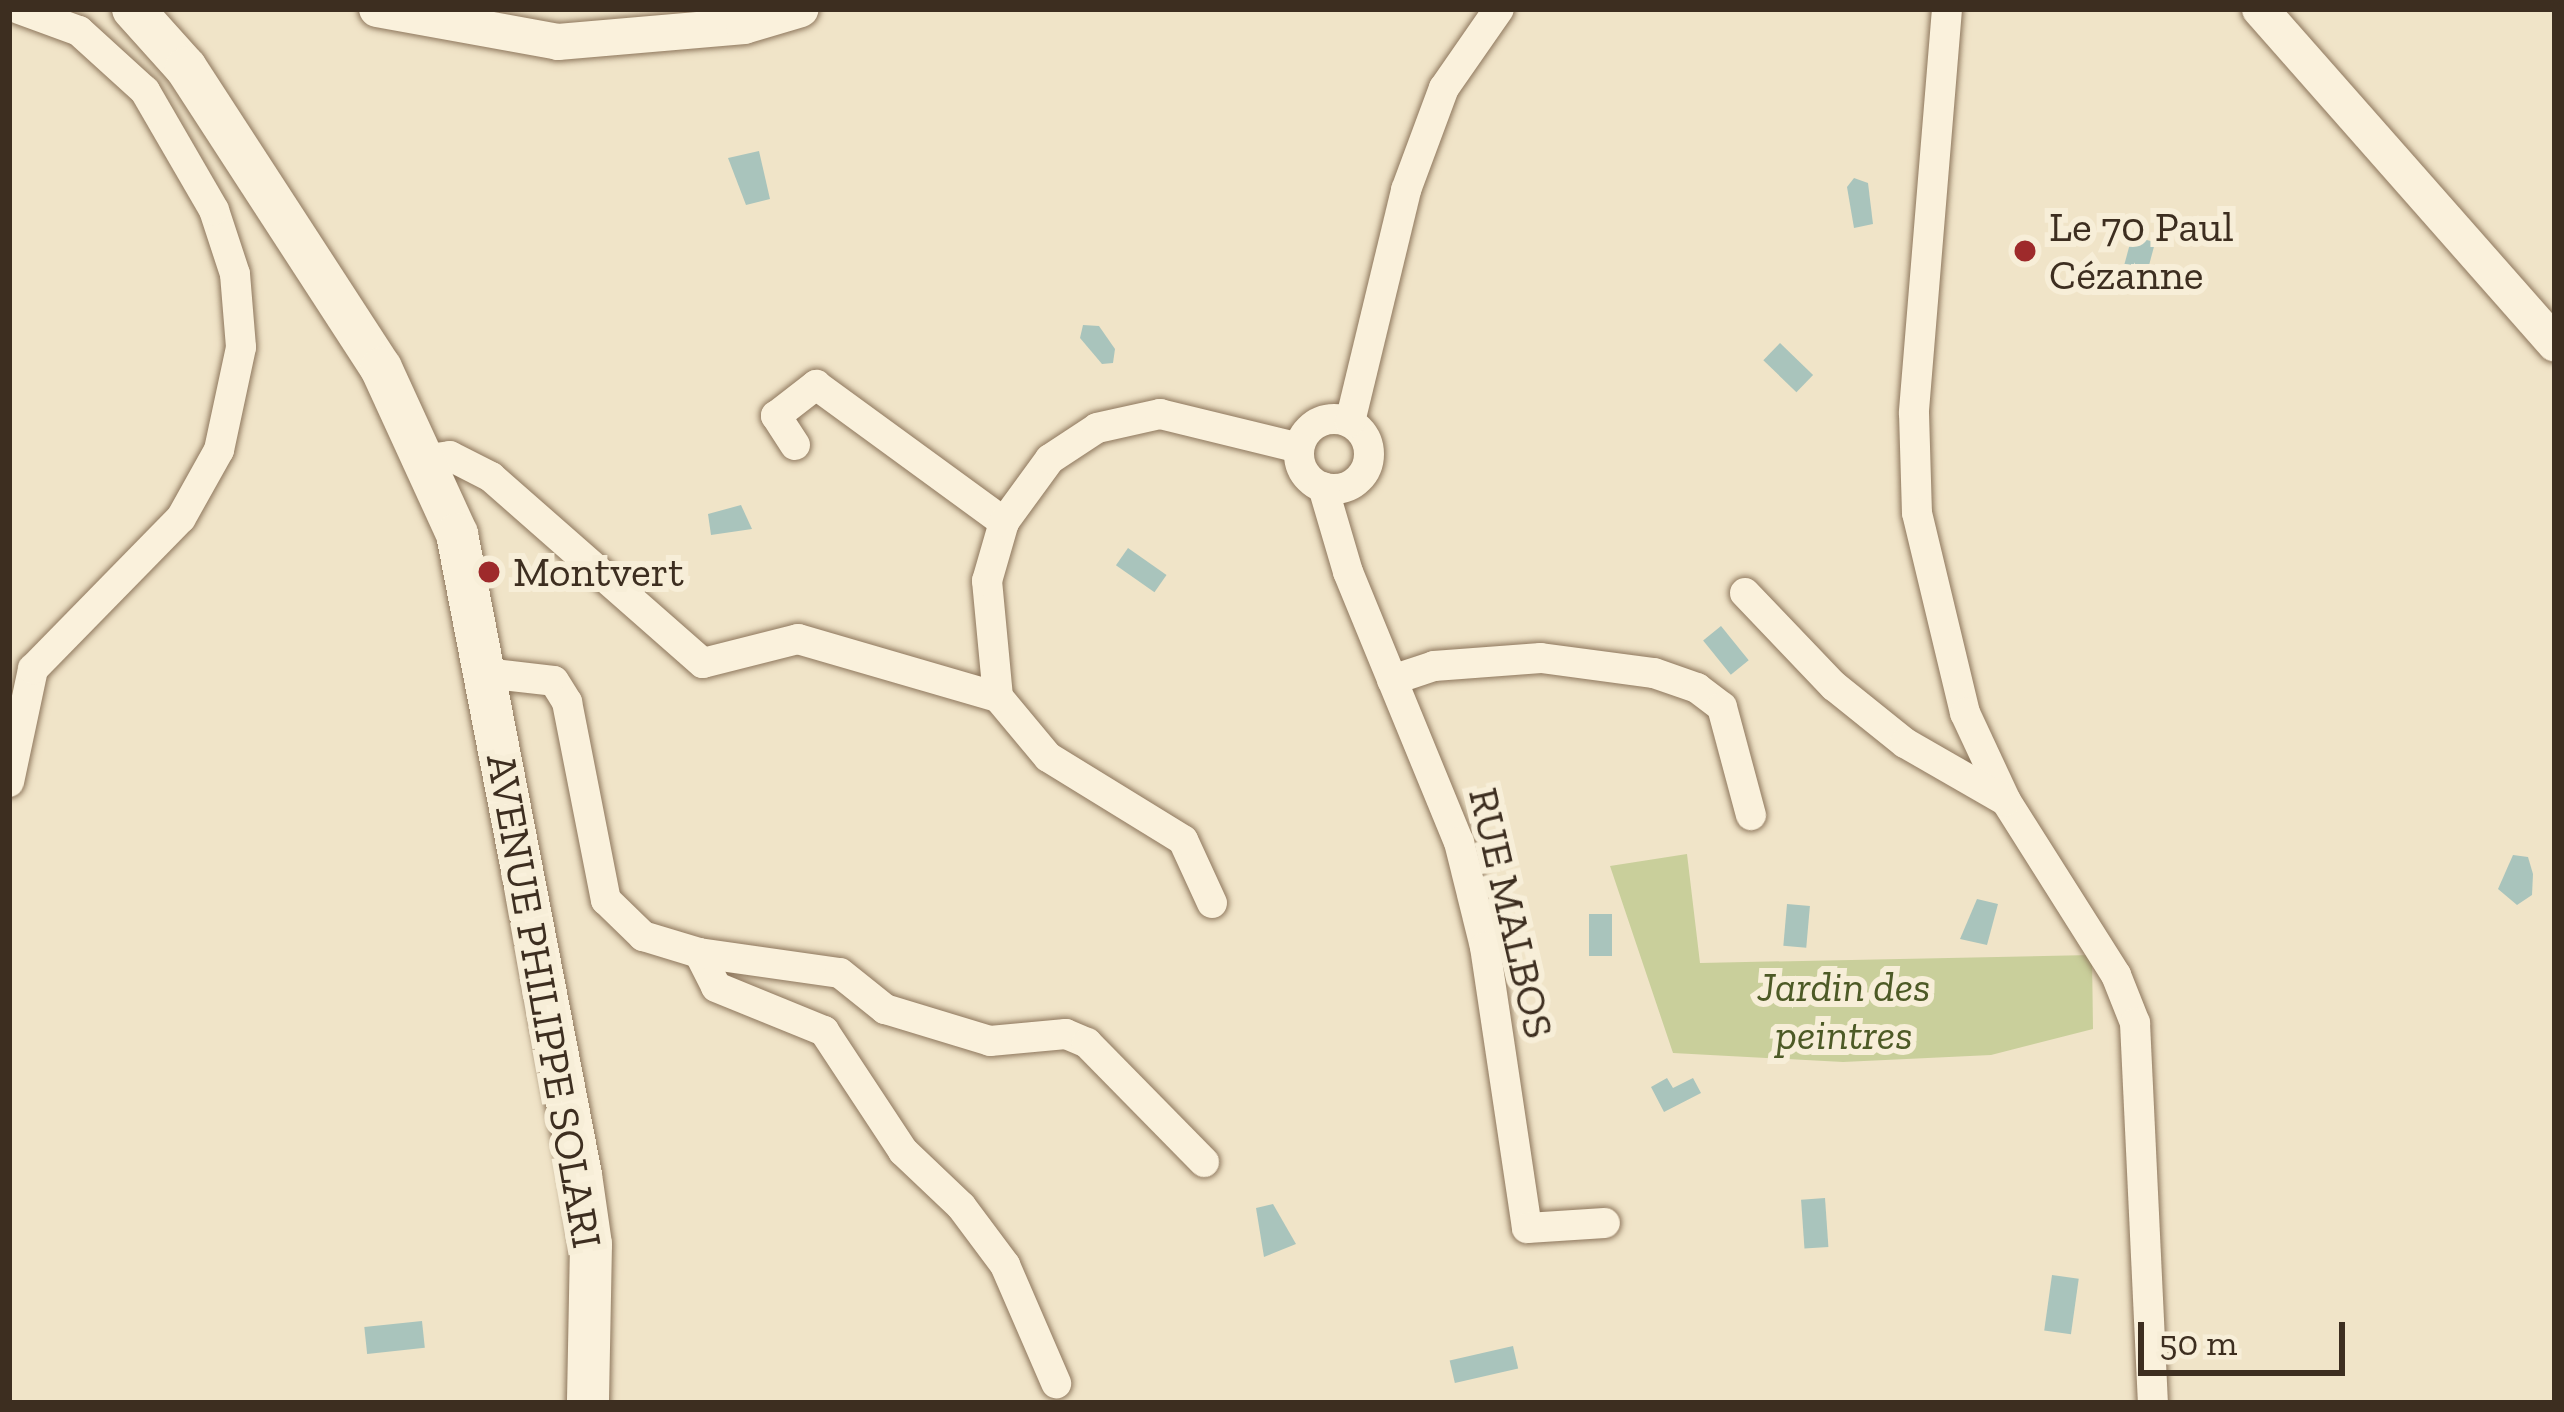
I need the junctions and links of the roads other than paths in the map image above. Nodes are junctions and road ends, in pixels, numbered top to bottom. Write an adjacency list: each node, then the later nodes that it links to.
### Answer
1 (19, 9): 23 (street)
2 (133, 9): 10 (main road)
3 (157, 9): 10 (main road)
4 (376, 9): 5 (street)
5 (802, 9)
6 (1499, 9): 13 (street)
7 (1947, 9): 24 (street)
8 (2260, 9): 12 (street)
9 (2293, 9): 11 (street)
10 (185, 68): 16 (main road, AVENUE PHILIPPE SOLARI)
11 (2555, 308)
12 (2555, 344)
13 (1350, 422): 15 (street); 17 (street)
14 (795, 445): 18 (street)
15 (1299, 448): 17 (street); 18 (street)
16 (429, 459): 20 (main road, AVENUE PHILIPPE SOLARI); 22 (street)
17 (1323, 487): 21 (street, RUE MALBOS)
18 (1004, 522): 22 (street)
19 (1745, 593): 24 (street)
20 (485, 673): 27 (street); 31 (main road, AVENUE PHILIPPE SOLARI)
21 (1392, 680): 25 (street); 29 (street, RUE MALBOS)
22 (998, 697): 26 (street)
23 (9, 782)
24 (2006, 801): 32 (street)
25 (1751, 815)
26 (1212, 903)
27 (699, 953): 28 (street); 30 (street)
28 (1204, 1162)
29 (1605, 1222)
30 (1056, 1383)
31 (588, 1403)
32 (2153, 1403)

